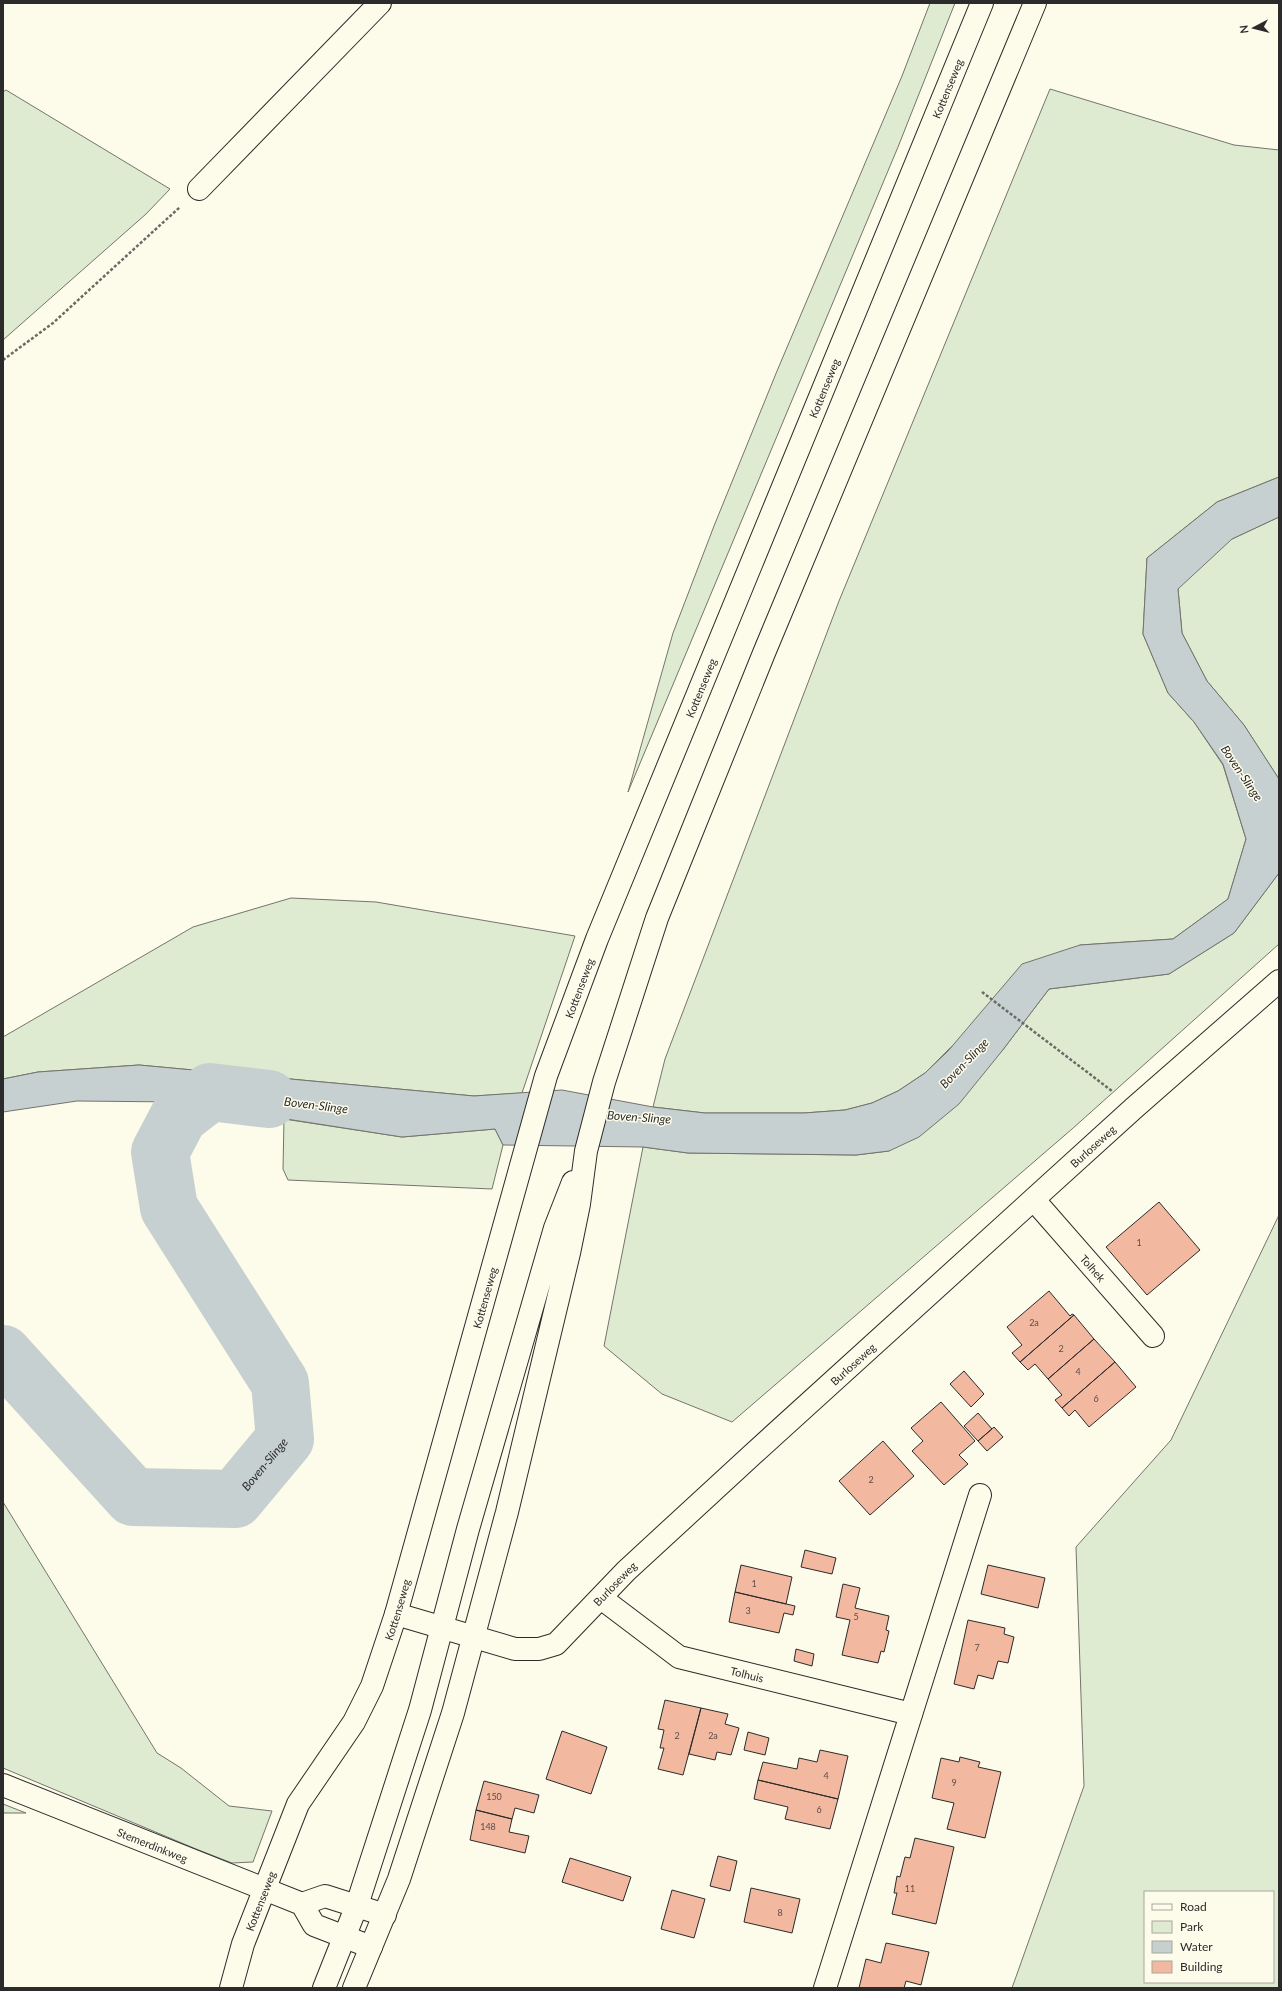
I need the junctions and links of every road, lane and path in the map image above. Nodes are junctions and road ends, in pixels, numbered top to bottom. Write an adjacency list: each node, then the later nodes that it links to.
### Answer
1 (380, 3): 4 (street)
2 (982, 3): 14 (street, Kottenseweg)
3 (1035, 3): 9 (street)
4 (199, 189): 5 (path)
5 (3, 360)
6 (1279, 981): 8 (street, Burloseweg)
7 (982, 992): 8 (path)
8 (1134, 1108): 10 (street, Burloseweg)
9 (586, 1151): 15 (street); 16 (street)
10 (1034, 1200): 11 (street, Tolhek); 13 (street, Burloseweg)
11 (1153, 1336)
12 (980, 1495): 17 (street)
13 (601, 1598): 16 (street, Burloseweg); 17 (street, Tolhuis)
14 (396, 1614): 15 (street, Burloseweg); 19 (street, Kottenseweg)
15 (443, 1627): 16 (street, Burloseweg); 21 (street)
16 (474, 1636): 22 (street)
17 (911, 1714): 28 (street)
18 (3, 1785): 19 (street, Stemerdinkweg)
19 (264, 1888): 20 (street, Stemerdinkweg); 25 (street, Kottenseweg)
20 (302, 1904): 21 (street); 23 (street)
21 (357, 1904): 22 (street); 23 (street)
22 (385, 1915): 24 (street)
23 (344, 1937): 24 (street); 26 (street)
24 (371, 1947): 27 (street)
25 (231, 1988)
26 (324, 1988)
27 (354, 1988)
28 (825, 1988)

